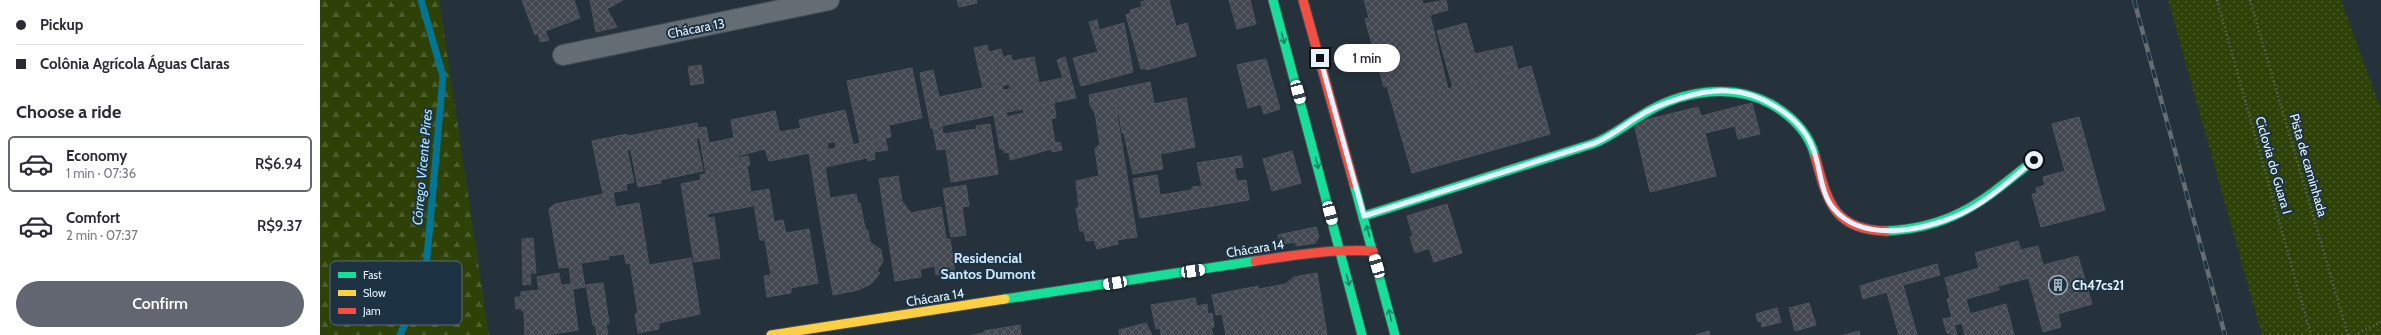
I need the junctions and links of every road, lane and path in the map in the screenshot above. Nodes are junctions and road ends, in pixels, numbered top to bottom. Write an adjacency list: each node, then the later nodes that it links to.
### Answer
1 (830, 0): 6 (street, Chácara 13)
2 (1273, 0): 9 (street, one-way to 9)
3 (1303, 0): 8 (street)
4 (2216, 0): 17 (path, Ciclovia do Guara I)
5 (2250, 0): 18 (path, Pista de caminhada)
6 (563, 55)
7 (2034, 160): 8 (street)
8 (1364, 216): 10 (street, one-way to 8)
9 (1340, 251): 10 (street, Chácara 14); 14 (street, Chácara 14); 15 (street, one-way to 15)
10 (1373, 251): 11 (street)
11 (1386, 296): 12 (street); 16 (street, one-way to 11)
12 (1374, 300)
13 (2381, 322): 19 (path)
14 (771, 335)
15 (1362, 335)
16 (1395, 335)
17 (2311, 335)
18 (2348, 335)
19 (2355, 335)

